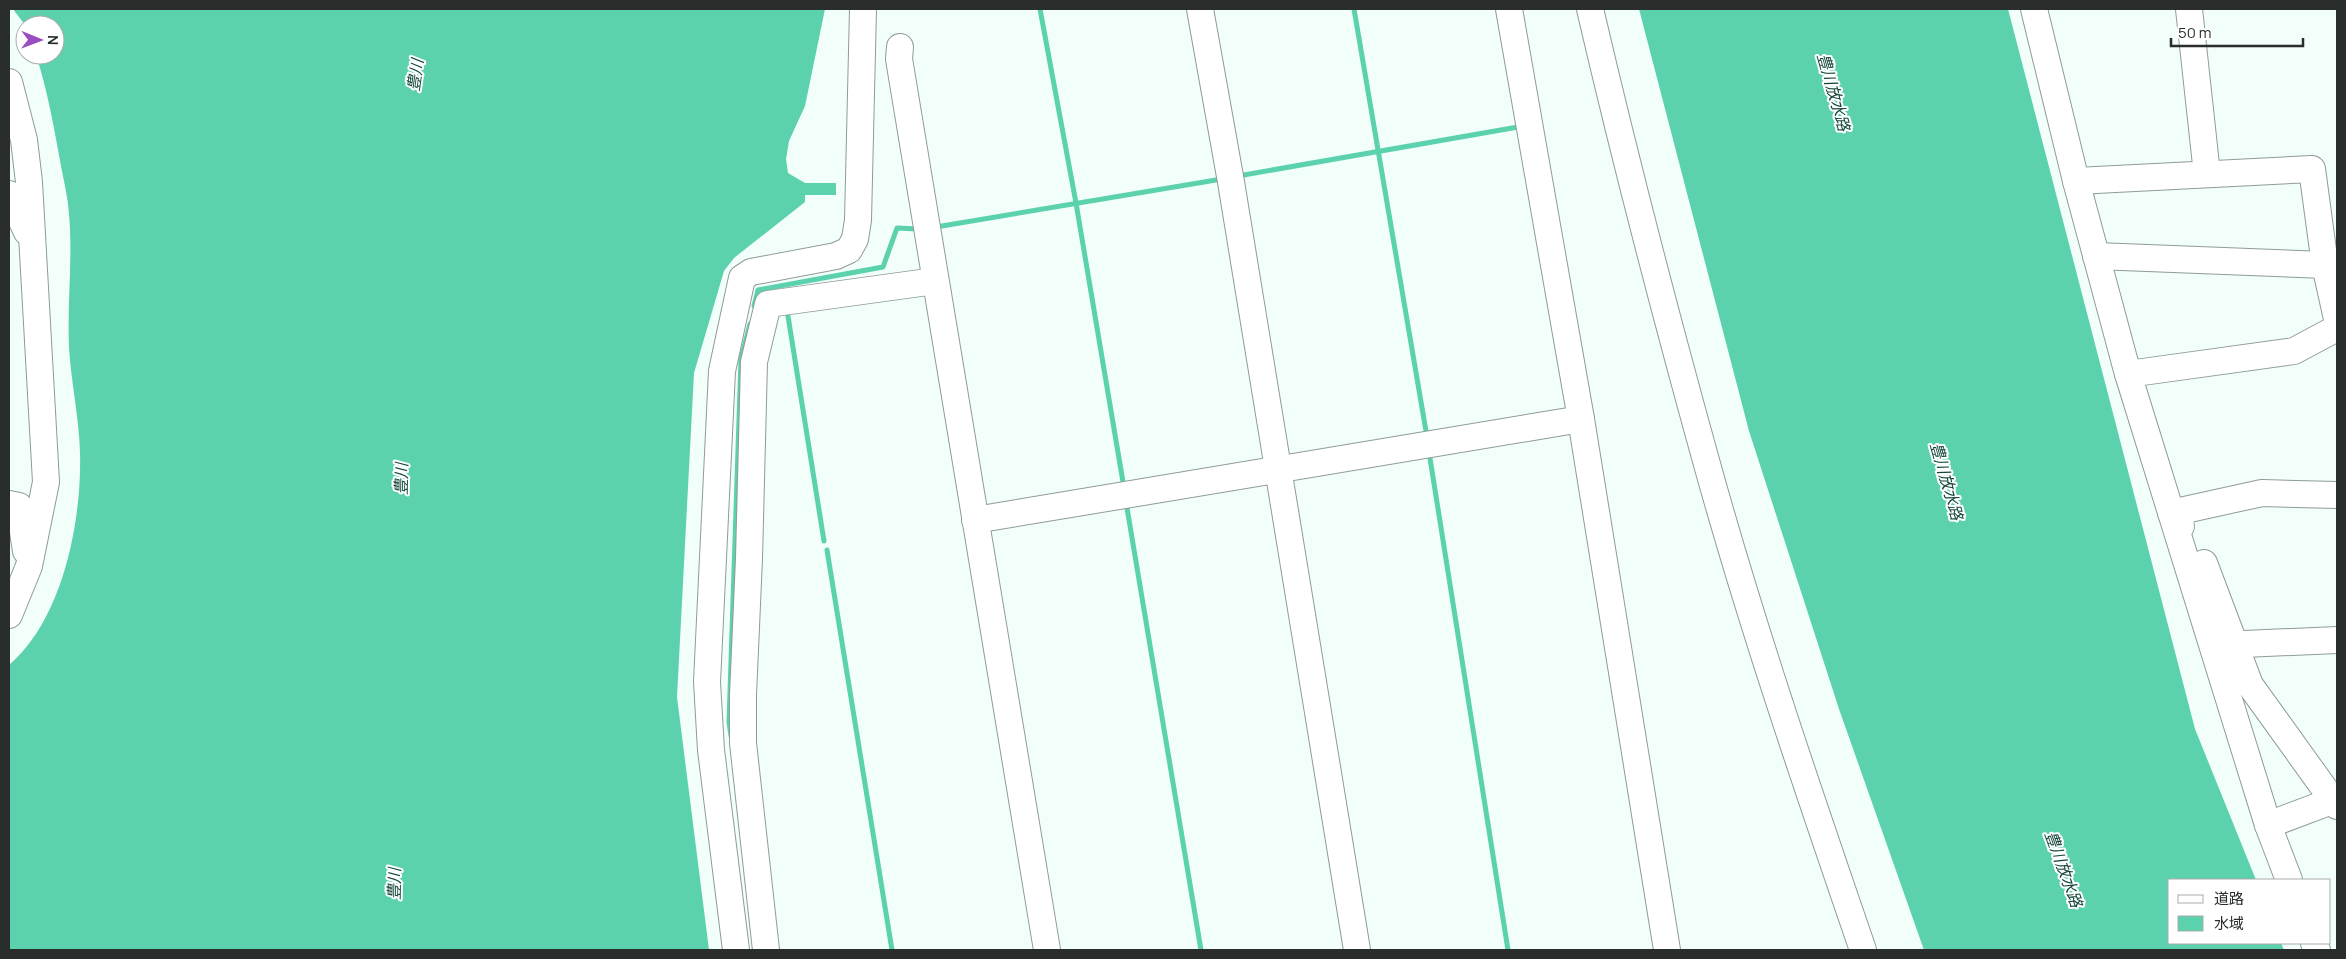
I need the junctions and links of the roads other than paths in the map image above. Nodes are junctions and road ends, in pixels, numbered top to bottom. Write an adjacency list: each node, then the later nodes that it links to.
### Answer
1 (864, 9): 32 (street)
2 (1200, 9): 20 (street)
3 (1508, 9): 19 (street)
4 (1590, 9): 37 (street)
5 (2034, 9): 10 (street)
6 (2189, 9): 9 (street)
7 (900, 47): 15 (street)
8 (9, 82): 12 (street)
9 (2207, 174): 10 (street); 14 (street)
10 (2076, 181): 13 (street)
11 (9, 194): 12 (street)
12 (33, 245): 25 (street)
13 (2096, 256): 14 (street); 18 (street)
14 (2325, 265): 16 (street)
15 (935, 282): 24 (street); 33 (street)
16 (2337, 319)
17 (2337, 328): 18 (street)
18 (2128, 374): 23 (street)
19 (1581, 419): 20 (street); 36 (street)
20 (1278, 471): 24 (street); 35 (street)
21 (2337, 495): 23 (street)
22 (9, 504): 25 (street)
23 (2171, 513): 28 (street); 30 (street)
24 (975, 520): 34 (street)
25 (29, 566): 26 (street)
26 (9, 614)
27 (2337, 640): 28 (street)
28 (2236, 650): 29 (street)
29 (2336, 802): 30 (street)
30 (2268, 825): 31 (street)
31 (2289, 879)
32 (736, 950)
33 (766, 950)
34 (1047, 950)
35 (1357, 950)
36 (1667, 950)
37 (1863, 950)

